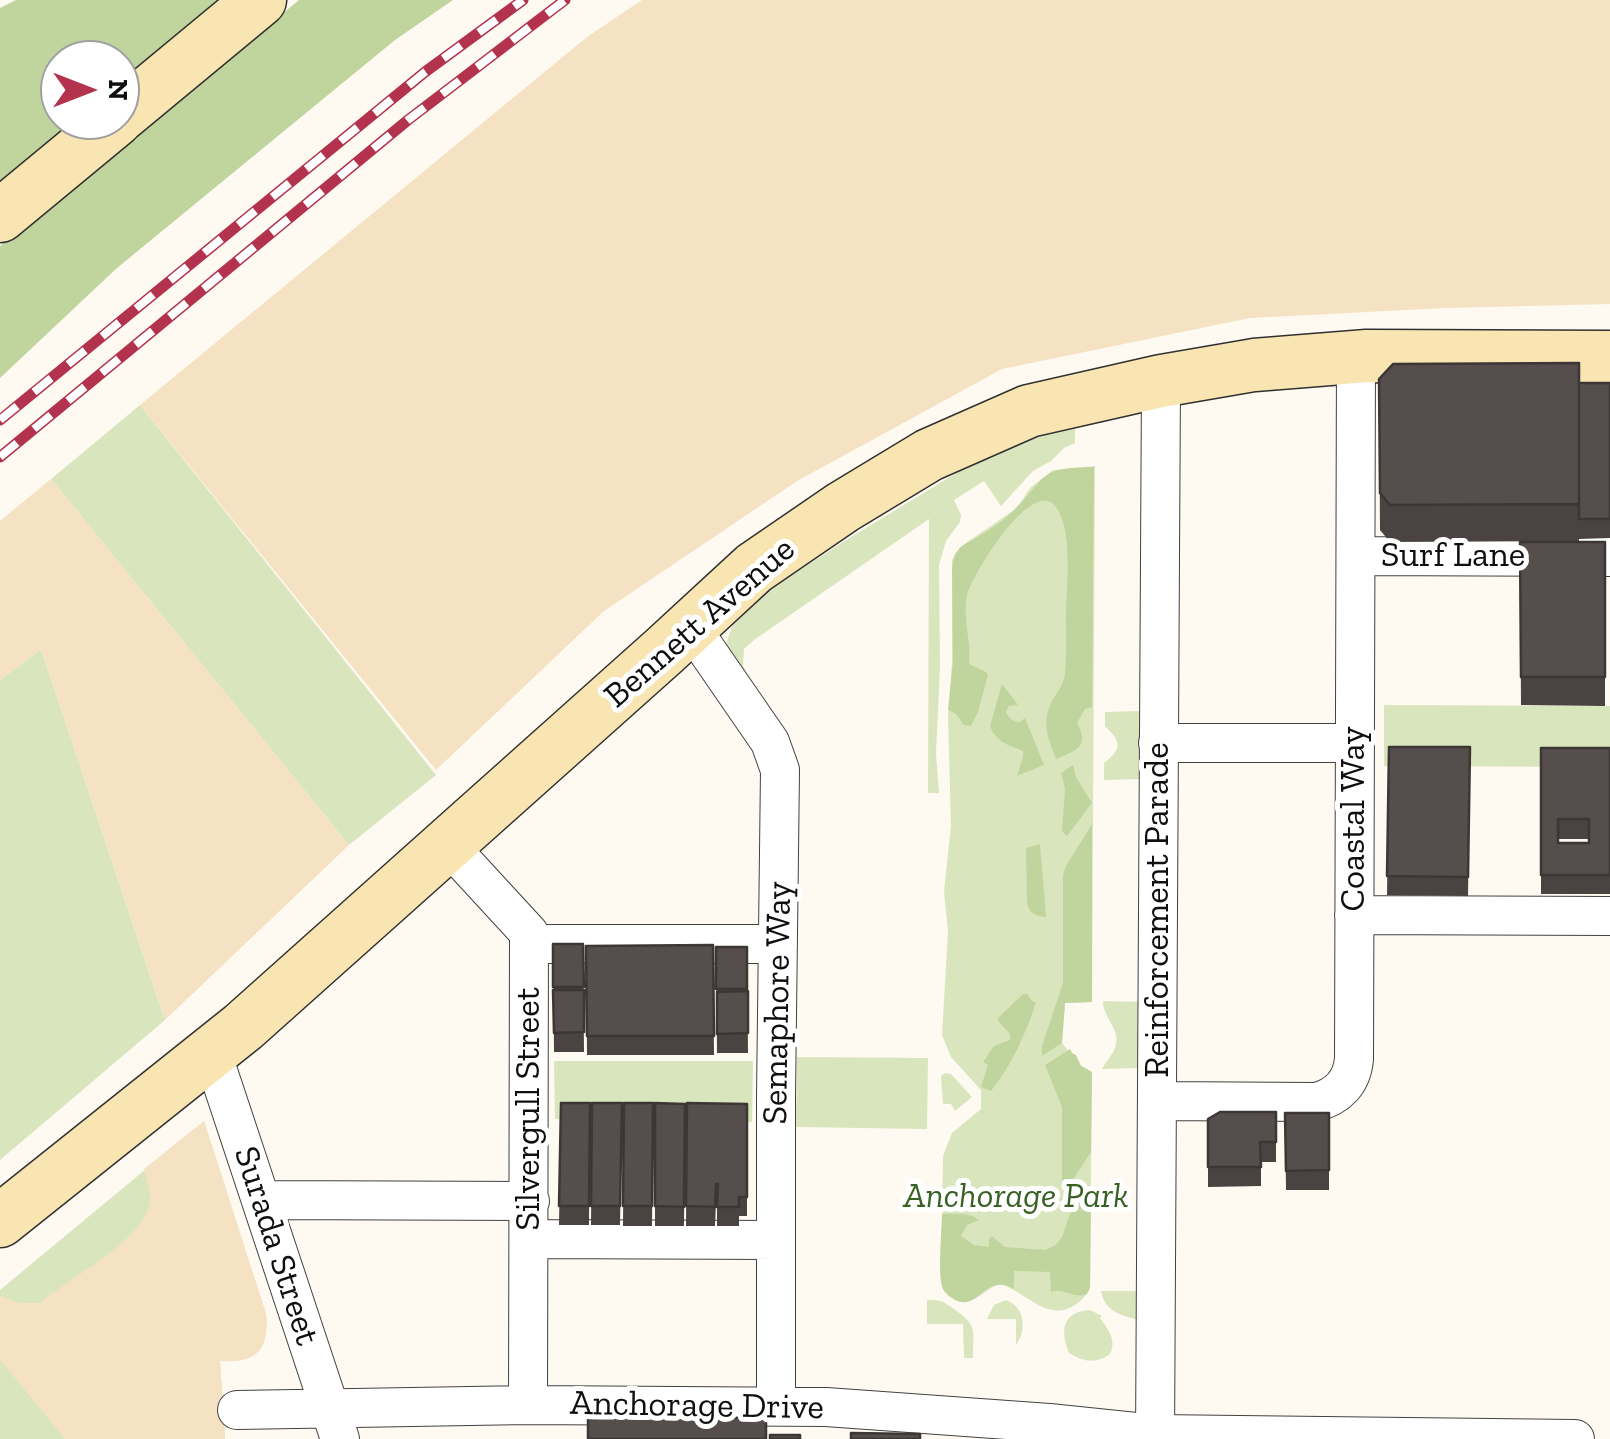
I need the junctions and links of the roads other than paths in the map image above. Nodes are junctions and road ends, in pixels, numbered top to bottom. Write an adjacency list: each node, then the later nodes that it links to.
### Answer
1 (260, 0): 2 (street)
2 (140, 100)
3 (92, 140): 4 (street)
4 (0, 216)
5 (1356, 357): 6 (street, Bennett Avenue); 7 (street, Bennett Avenue); 8 (street, Coastal Way)
6 (1610, 358)
7 (1161, 381): 10 (street, Bennett Avenue); 11 (street, Reinforcement Parade)
8 (1357, 556): 9 (street, Surf Lane); 12 (street, Coastal Way)
9 (1610, 556)
10 (690, 626): 13 (street, Bennett Avenue); 17 (street, Semaphore Way)
11 (1158, 743): 12 (street); 19 (street, Reinforcement Parade)
12 (1354, 743): 14 (street, Coastal Way)
13 (448, 845): 16 (street, Silvergull Street); 18 (street, Bennett Avenue)
14 (1354, 914): 15 (street); 19 (street, Coastal Way)
15 (1610, 916)
16 (529, 944): 17 (street); 21 (street, Silvergull Street)
17 (778, 944): 24 (street, Semaphore Way)
18 (212, 1053): 20 (street, Surada Street); 22 (street, Bennett Avenue)
19 (1157, 1102): 30 (street, Reinforcement Parade)
20 (261, 1200): 21 (street); 29 (street, Surada Street)
21 (530, 1201): 23 (street, Silvergull Street)
22 (0, 1221)
23 (529, 1239): 24 (street); 27 (street, Silvergull Street)
24 (776, 1240): 25 (street, Semaphore Way)
25 (776, 1406): 27 (street, Anchorage Drive); 28 (street, Anchorage Drive)
26 (237, 1410): 29 (street, Anchorage Drive)
27 (534, 1416): 29 (street, Anchorage Drive)
28 (826, 1423): 30 (street, Anchorage Drive)
29 (335, 1424)
30 (1156, 1436): 31 (street, Anchorage Drive)
31 (1575, 1439)

